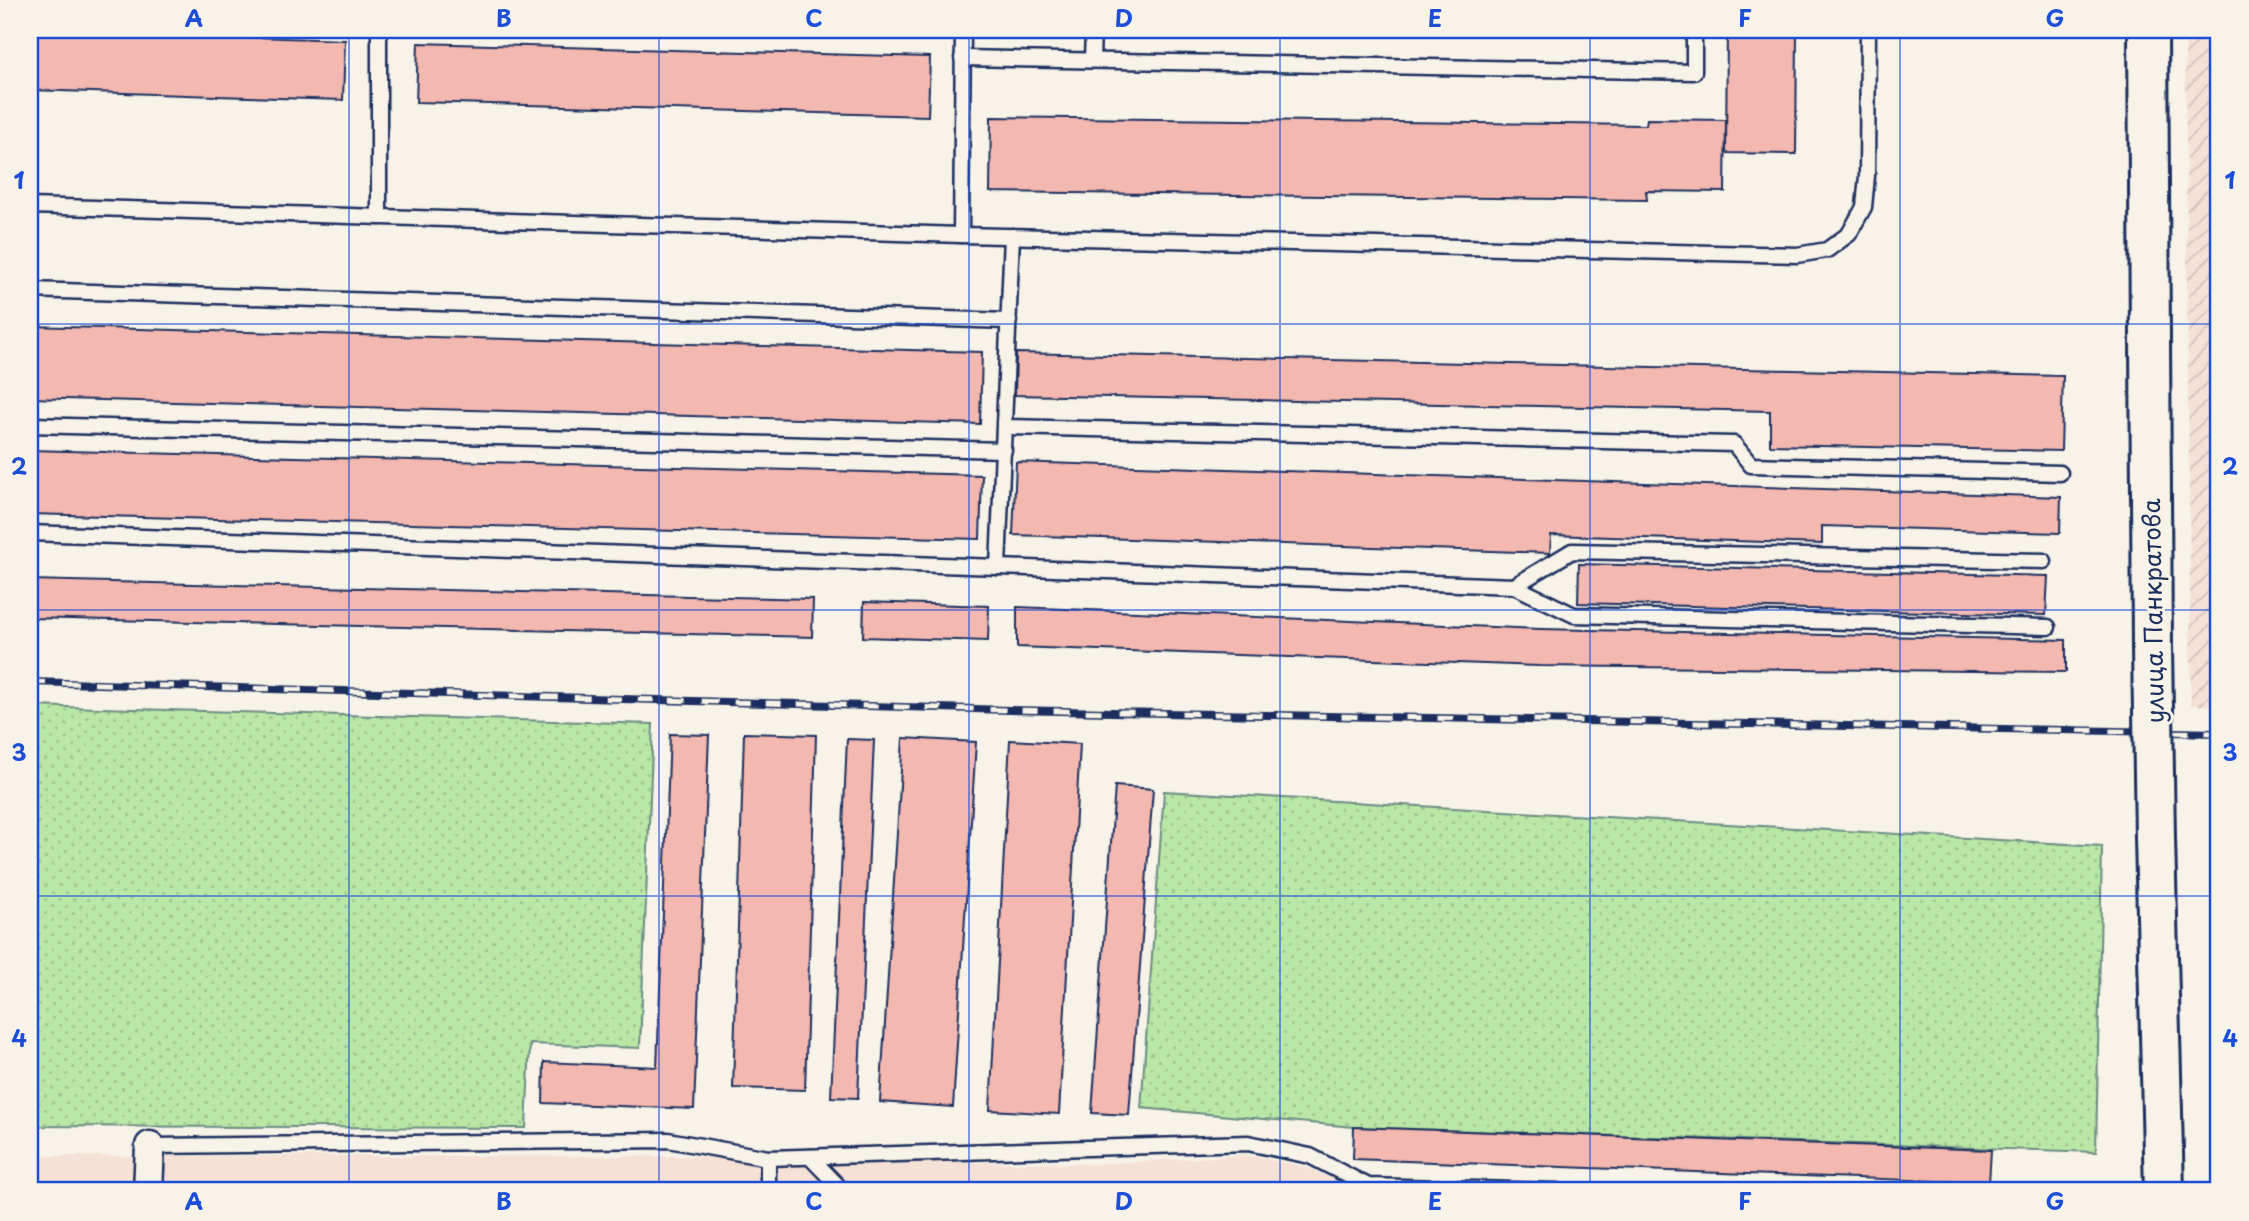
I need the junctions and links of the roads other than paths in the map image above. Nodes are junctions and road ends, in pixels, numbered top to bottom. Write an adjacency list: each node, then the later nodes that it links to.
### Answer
1 (379, 30): 10 (lane)
2 (963, 30): 7 (lane)
3 (1093, 30): 8 (lane)
4 (1695, 30): 8 (lane)
5 (1868, 30): 12 (lane)
6 (2148, 30): 33 (main road, улица Панкратова, bridge)
7 (962, 58): 8 (lane); 11 (lane)
8 (1092, 59)
9 (30, 206): 10 (lane)
10 (379, 217): 11 (lane)
11 (961, 235): 12 (lane)
12 (1012, 236): 14 (lane)
13 (30, 290): 14 (lane)
14 (1009, 321): 16 (lane)
15 (30, 425): 17 (lane)
16 (1005, 427): 17 (lane); 18 (lane)
17 (1004, 450): 21 (lane)
18 (2060, 473)
19 (30, 533): 21 (lane)
20 (2044, 561): 22 (lane)
21 (998, 567): 22 (lane)
22 (1514, 586): 23 (lane)
23 (2048, 627)
24 (150, 1146): 26 (lane); 28 (street)
25 (810, 1157): 26 (lane); 27 (lane); 30 (lane)
26 (768, 1158): 29 (lane)
27 (1368, 1189): 31 (lane); 32 (lane)
28 (148, 1191)
29 (768, 1191)
30 (843, 1191)
31 (1348, 1191)
32 (1557, 1191)
33 (2164, 1191)

